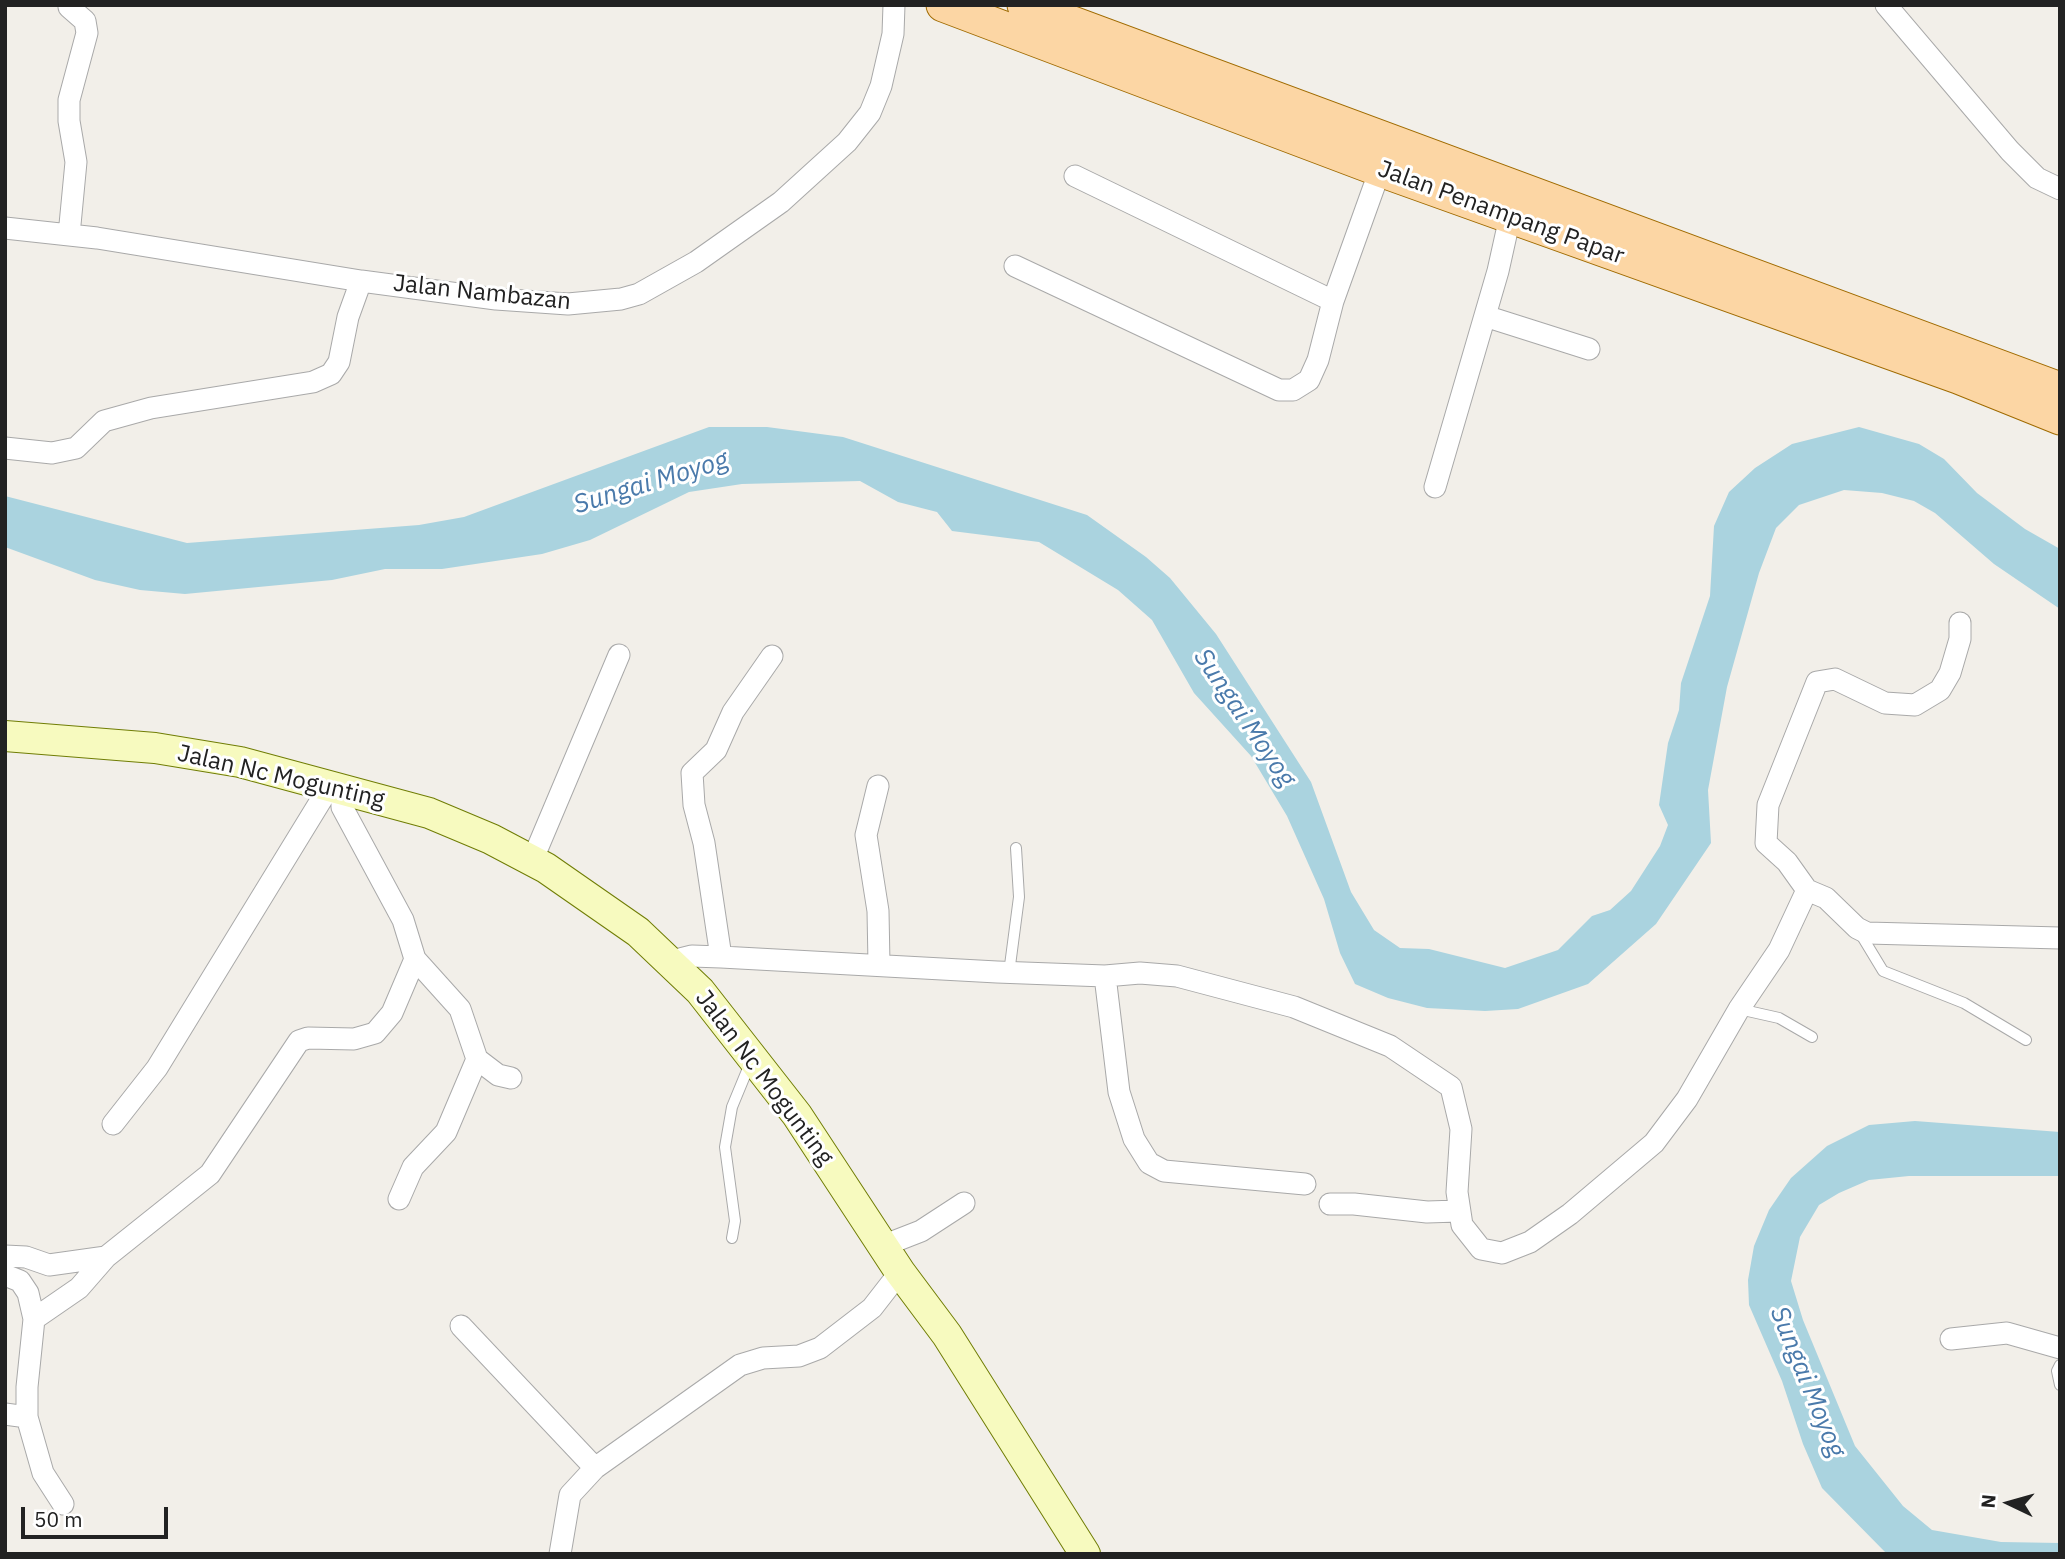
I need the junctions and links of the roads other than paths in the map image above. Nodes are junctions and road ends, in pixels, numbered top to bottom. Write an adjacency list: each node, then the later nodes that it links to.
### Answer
1 (894, 5): 13 (street, Jalan Nambazan)
2 (943, 5): 6 (main road, Jalan Penampang Papar)
3 (1024, 5): 17 (main road, Jalan Penampang Papar)
4 (1886, 5): 8 (street)
5 (69, 6): 11 (street)
6 (1380, 170): 9 (main road, Jalan Penampang Papar); 14 (street)
7 (1075, 176): 14 (street)
8 (2060, 189)
9 (1510, 217): 15 (street); 18 (main road, Jalan Penampang Papar)
10 (5, 228): 11 (street, Jalan Nambazan)
11 (69, 235): 13 (street, Jalan Nambazan)
12 (1015, 266): 14 (street)
13 (361, 281): 19 (street)
14 (1333, 300)
15 (1485, 316): 16 (street); 20 (street)
16 (1589, 349)
17 (2060, 389)
18 (2060, 418)
19 (5, 448)
20 (1435, 487)
21 (1960, 623): 29 (street)
22 (619, 655): 28 (street)
23 (772, 656): 32 (street)
24 (5, 736): 25 (street, Jalan Nc Mogunting)
25 (336, 786): 28 (street, Jalan Nc Mogunting); 33 (street); 44 (street)
26 (877, 786): 35 (street)
27 (1016, 848): 36 (lane)
28 (532, 861): 34 (street, Jalan Nc Mogunting)
29 (1807, 890): 30 (street); 38 (street)
30 (1857, 928): 31 (street); 40 (lane)
31 (2060, 939)
32 (721, 957): 34 (street); 35 (street)
33 (415, 959): 42 (street); 53 (street)
34 (671, 961): 41 (street, Jalan Nc Mogunting)
35 (878, 964): 36 (street)
36 (1009, 973): 37 (street)
37 (1105, 976): 45 (street); 49 (street)
38 (1739, 1009): 39 (lane); 49 (street)
39 (1812, 1037)
40 (2026, 1040)
41 (753, 1055): 50 (lane); 51 (street, Jalan Nc Mogunting)
42 (477, 1059): 43 (street); 46 (street)
43 (511, 1078)
44 (113, 1124)
45 (1305, 1184)
46 (399, 1199)
47 (964, 1203): 51 (street)
48 (1330, 1205): 49 (street)
49 (1458, 1210)
50 (732, 1238)
51 (885, 1245): 54 (street, Jalan Nc Mogunting)
52 (5, 1256): 53 (street)
53 (106, 1257): 56 (street)
54 (900, 1272): 64 (street); 67 (street, Jalan Nc Mogunting)
55 (5, 1275): 56 (street)
56 (33, 1319): 63 (street)
57 (461, 1326): 64 (street)
58 (1951, 1339): 59 (street)
59 (2060, 1348)
60 (2060, 1365): 61 (lane)
61 (2060, 1385)
62 (5, 1414): 63 (street)
63 (27, 1417): 65 (street)
64 (594, 1468): 66 (street)
65 (63, 1504)
66 (560, 1554)
67 (1085, 1554)

